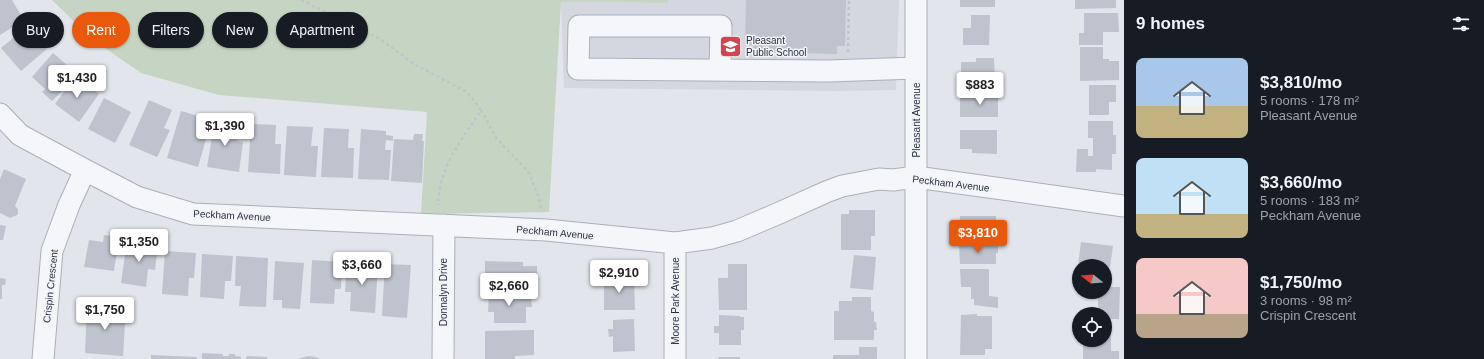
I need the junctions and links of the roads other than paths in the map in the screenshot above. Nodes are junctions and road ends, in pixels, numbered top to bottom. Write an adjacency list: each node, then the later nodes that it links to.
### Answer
1 (916, 0): 2 (street, Pleasant Avenue)
2 (916, 68): 3 (street); 6 (street, Pleasant Avenue)
3 (720, 70): 3 (street)
4 (0, 114): 5 (street, Peckham Avenue)
5 (85, 170): 8 (street, Peckham Avenue); 10 (street, Crispin Crescent)
6 (916, 177): 7 (street, Peckham Avenue); 9 (street, Peckham Avenue); 13 (street, Pleasant Avenue)
7 (1124, 206)
8 (444, 225): 9 (street, Peckham Avenue); 11 (street, Donnalyn Drive)
9 (675, 243): 12 (street, Moore Park Avenue)
10 (43, 359)
11 (443, 359)
12 (675, 359)
13 (916, 359)

